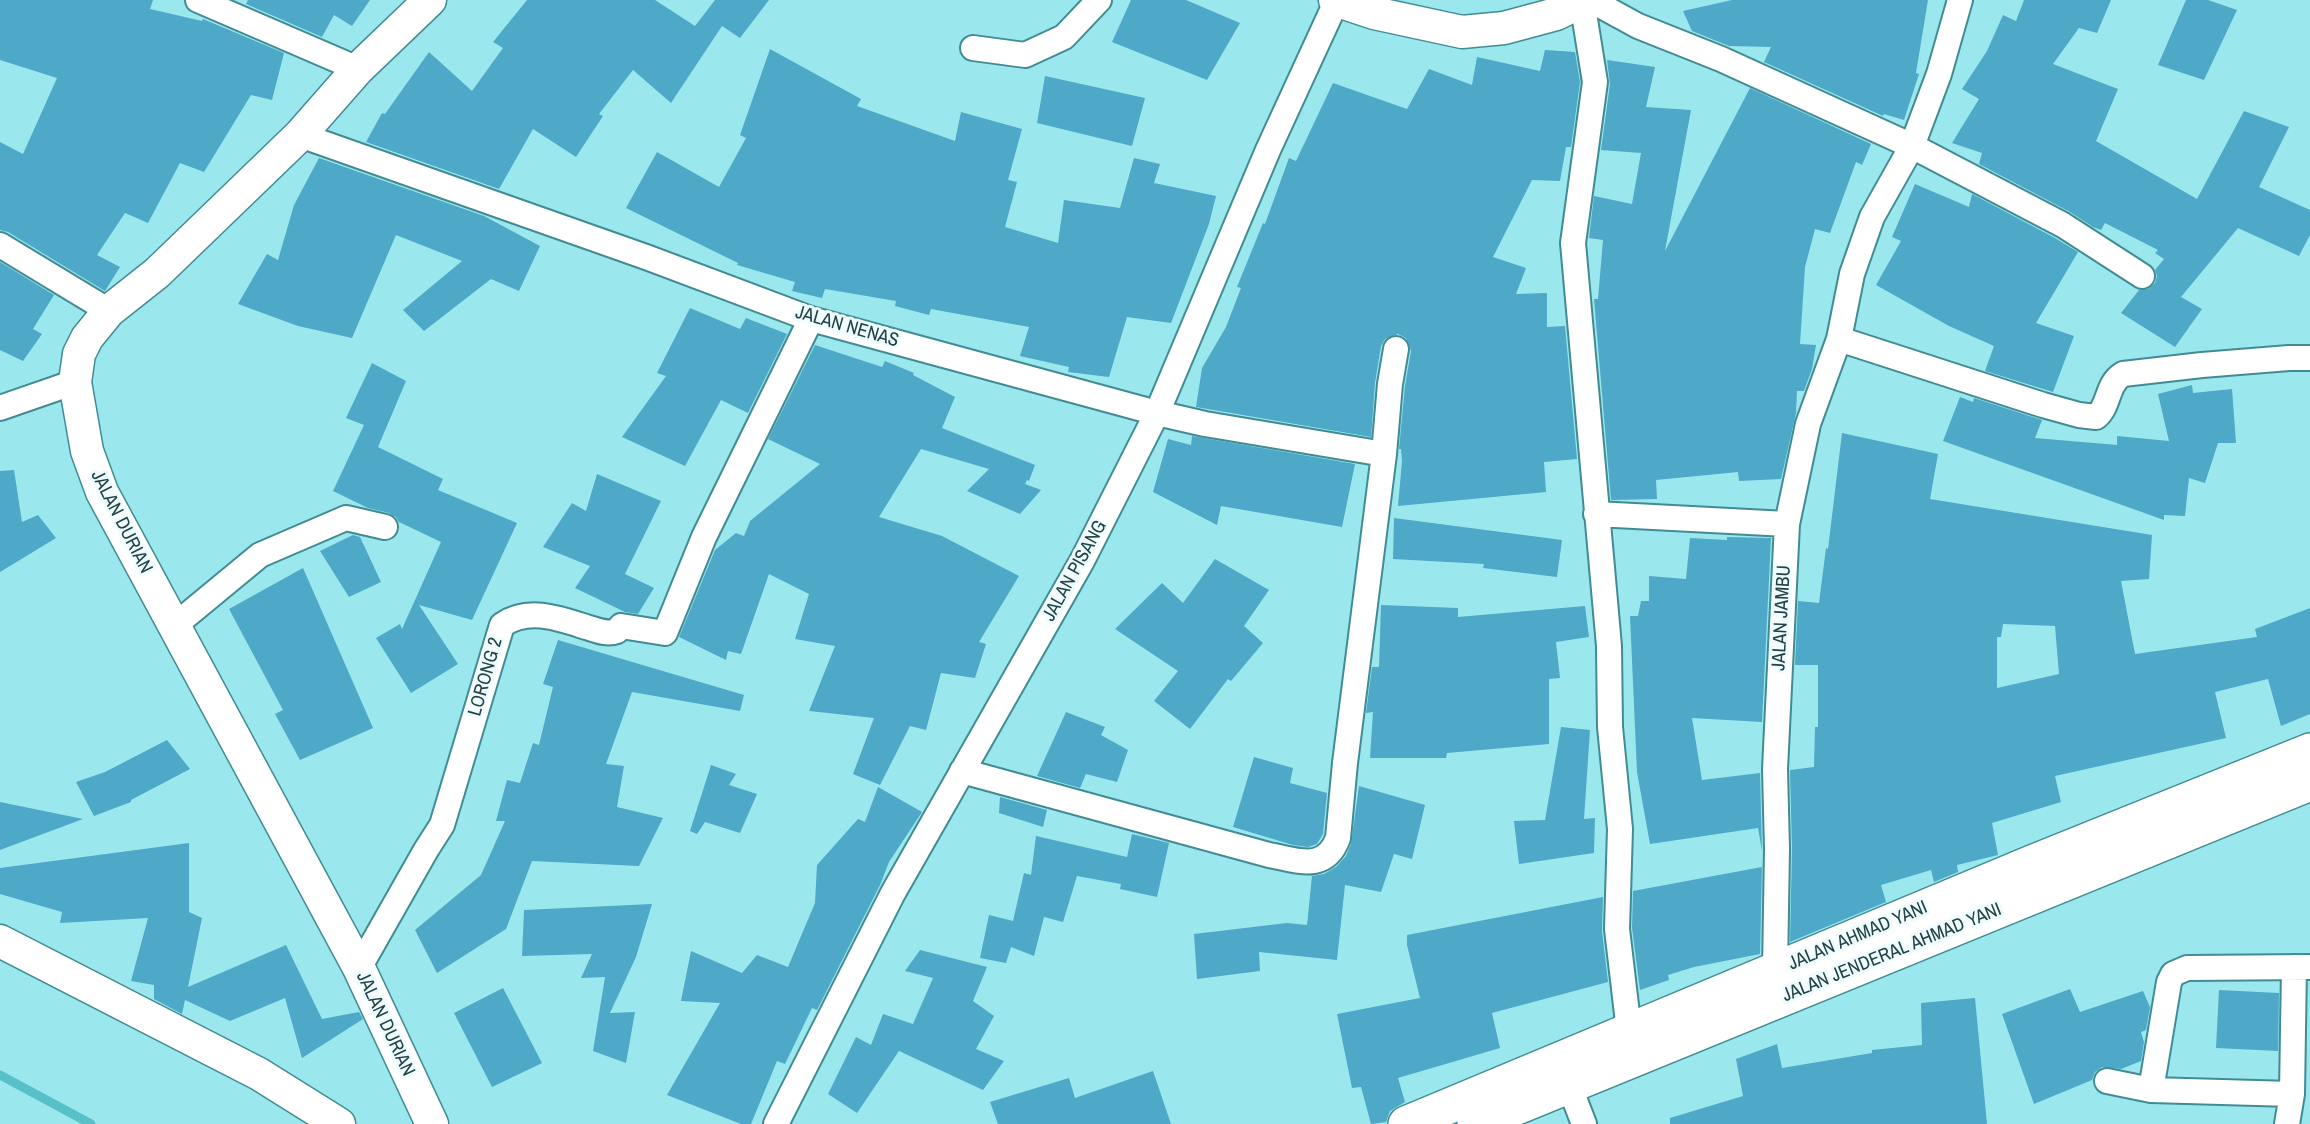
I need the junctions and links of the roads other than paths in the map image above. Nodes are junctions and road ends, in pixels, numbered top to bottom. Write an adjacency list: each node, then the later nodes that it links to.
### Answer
1 (198, 0): 8 (street)
2 (430, 0): 8 (street, JALAN DURIAN)
3 (1099, 0): 7 (street)
4 (1336, 0): 6 (street); 20 (street, JALAN PISANG)
5 (1960, 0): 10 (street, JALAN JAMBU)
6 (1583, 1): 10 (street); 22 (street)
7 (973, 48)
8 (358, 69): 9 (street, JALAN DURIAN)
9 (300, 135): 13 (street, JALAN DURIAN); 14 (street, JALAN NENAS)
10 (1912, 146): 12 (street); 15 (street, JALAN JAMBU)
11 (0, 244): 13 (street)
12 (2142, 276)
13 (109, 311): 18 (street, JALAN DURIAN)
14 (811, 318): 20 (street, JALAN NENAS); 32 (street, LORONG 2)
15 (1839, 339): 17 (street); 23 (street, JALAN JAMBU)
16 (1396, 349): 21 (street)
17 (2310, 358)
18 (75, 382): 19 (street); 25 (street, JALAN DURIAN)
19 (0, 408)
20 (1157, 413): 21 (street, JALAN NENAS); 27 (street, JALAN PISANG)
21 (1384, 454): 27 (street)
22 (1596, 514): 23 (street); 34 (street)
23 (1787, 524): 33 (street, JALAN JAMBU)
24 (385, 527): 25 (street)
25 (174, 626): 32 (street, JALAN DURIAN)
26 (2310, 751): 29 (main road, JALAN AHMAD YANI)
27 (962, 771): 41 (street, JALAN PISANG)
28 (2310, 783): 29 (main road, JALAN JENDERAL AHMAD YANI)
29 (2037, 877): 33 (main road, JALAN AHMAD YANI); 36 (main road, JALAN JENDERAL AHMAD YANI)
30 (0, 941): 39 (street)
31 (2302, 967): 37 (street); 38 (street)
32 (359, 968): 40 (street, JALAN DURIAN)
33 (1775, 970): 34 (main road, JALAN AHMAD YANI)
34 (1629, 1031): 42 (main road, JALAN AHMAD YANI)
35 (2107, 1081): 37 (street)
36 (1569, 1085): 43 (main road, JALAN JENDERAL AHMAD YANI); 44 (street)
37 (2151, 1090): 38 (street)
38 (2292, 1094): 45 (street)
39 (339, 1124)
40 (432, 1124)
41 (776, 1124)
42 (1406, 1124)
43 (1475, 1124)
44 (1584, 1124)
45 (2287, 1124)

